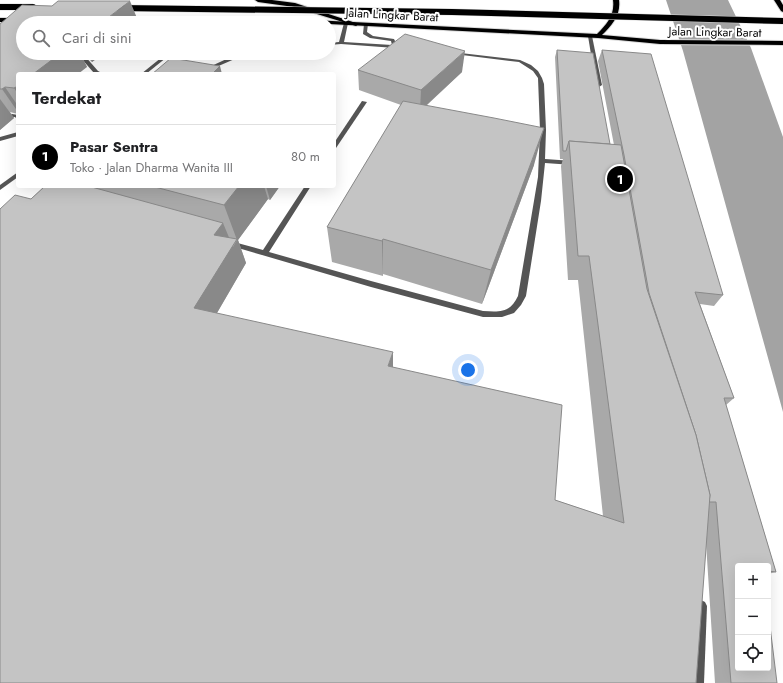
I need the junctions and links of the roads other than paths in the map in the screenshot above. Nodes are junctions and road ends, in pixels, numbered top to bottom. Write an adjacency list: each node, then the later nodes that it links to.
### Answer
1 (258, 0): 8 (highway)
2 (616, 0): 17 (main road)
3 (777, 0): 7 (highway)
4 (0, 7): 5 (main road, bridge)
5 (40, 7)
6 (111, 8): 12 (main road, Jalan Lingkar Barat, bridge)
7 (783, 10)
8 (332, 16)
9 (336, 17): 15 (highway)
10 (0, 20): 11 (main road)
11 (16, 20)
12 (783, 21)
13 (336, 23): 14 (main road, Jalan Lingkar Barat)
14 (346, 23): 15 (main road, Jalan Lingkar Barat); 19 (street)
15 (356, 24): 16 (main road, Jalan Lingkar Barat)
16 (366, 24): 17 (main road, Jalan Lingkar Barat); 21 (street)
17 (594, 36): 20 (main road, Jalan Lingkar Barat); 30 (street)
18 (336, 43): 19 (street)
19 (341, 43): 21 (street)
20 (783, 43)
21 (395, 47): 22 (street)
22 (403, 48)
23 (450, 53): 37 (street)
24 (86, 60): 27 (street)
25 (161, 60): 28 (street)
26 (228, 60): 29 (street)
27 (96, 72)
28 (146, 72)
29 (201, 72)
30 (601, 97)
31 (364, 102): 36 (street)
32 (0, 114): 33 (street)
33 (16, 116)
34 (16, 135): 35 (street)
35 (0, 139)
36 (336, 144)
37 (543, 161): 38 (street); 43 (street)
38 (579, 164)
39 (16, 176): 40 (street)
40 (0, 188)
41 (307, 188): 43 (street)
42 (220, 240): 43 (street)
43 (265, 252)
44 (701, 598): 45 (street)
45 (698, 683)

